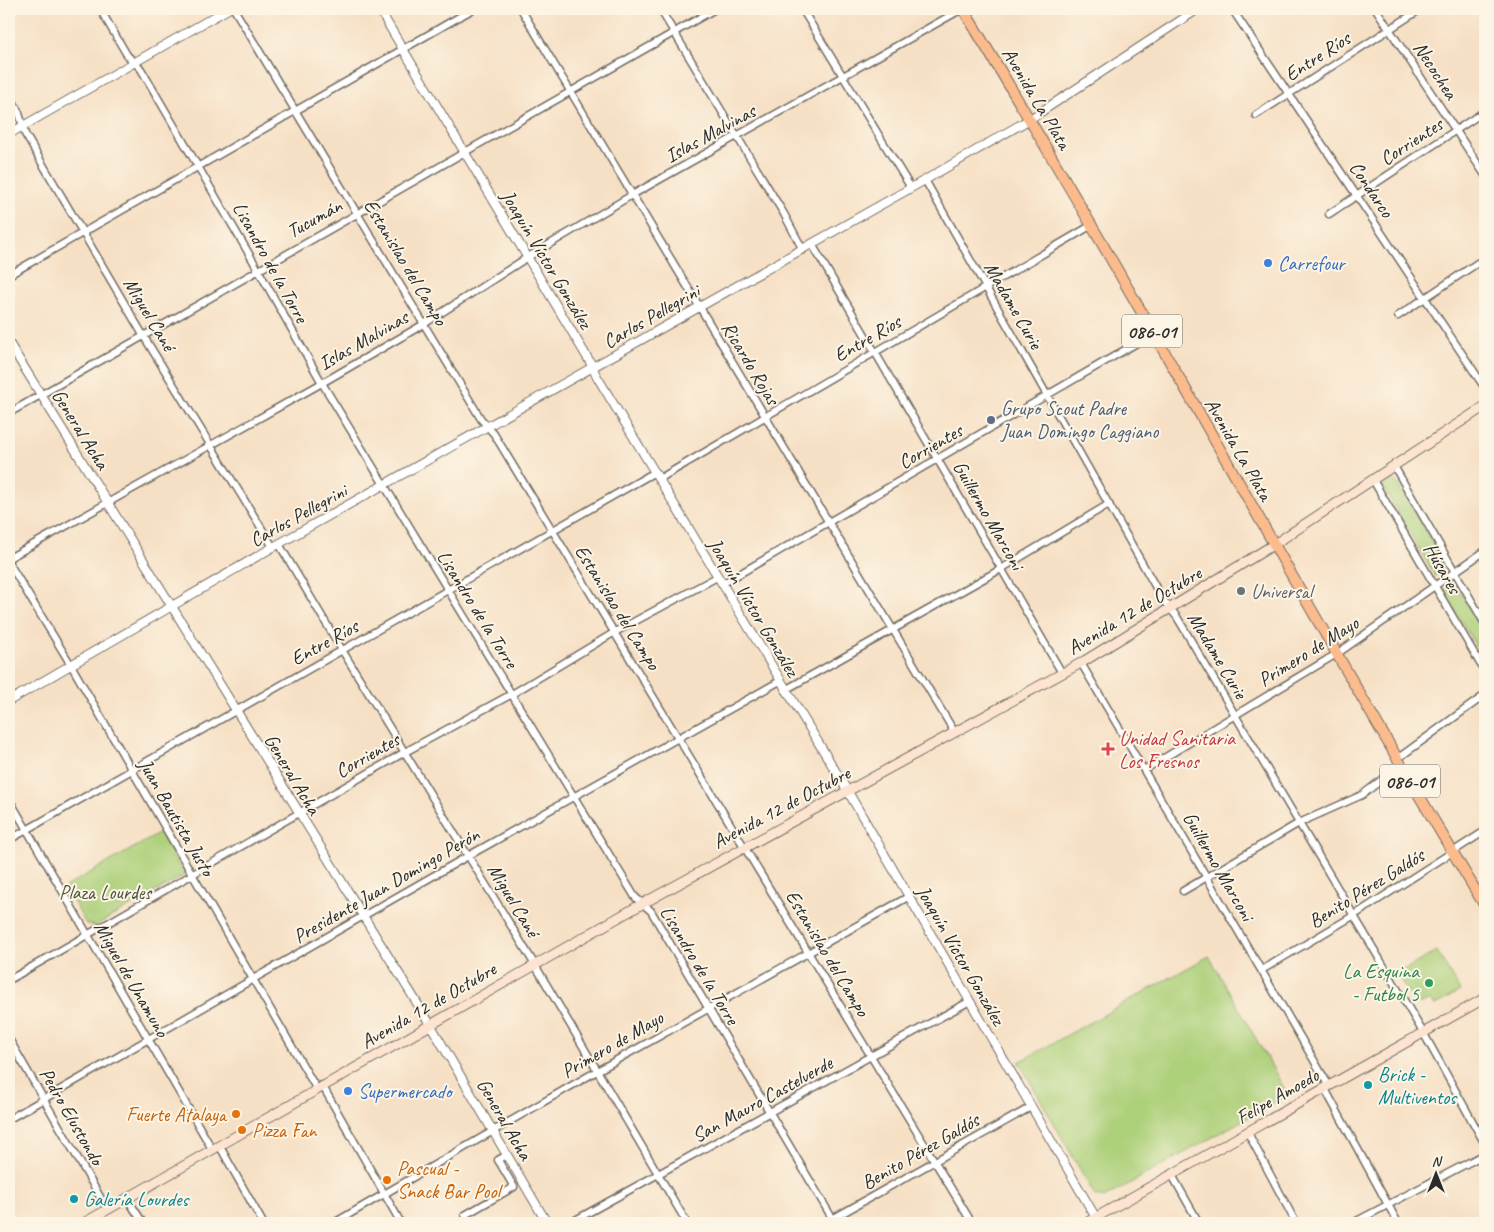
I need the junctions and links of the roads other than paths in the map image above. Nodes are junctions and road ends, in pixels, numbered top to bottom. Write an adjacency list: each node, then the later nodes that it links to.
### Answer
1 (100, 9): 18 (street, Lisandro de la Torre)
2 (228, 9): 18 (street)
3 (234, 9): 23 (street, Estanislao del Campo)
4 (379, 9): 17 (street, Joaquín Víctor González)
5 (473, 9): 17 (street)
6 (521, 9): 20 (street, Ricardo Rojas)
7 (660, 9): 16 (street)
8 (715, 9): 16 (street, Tucumán)
9 (802, 9): 19 (street)
10 (962, 9): 19 (street, Islas Malvinas); 26 (main road, Avenida La Plata / 086-01)
11 (1198, 9): 26 (street, Carlos Pellegrini)
12 (1232, 9): 22 (street, Condarco)
13 (1376, 9): 15 (street, Necochea)
14 (1421, 9): 15 (street, Entre Ríos)
15 (1389, 29): 22 (street, Entre Ríos); 28 (street, Necochea)
16 (674, 32): 20 (street, Tucumán); 30 (street)
17 (403, 49): 23 (street); 31 (street, Joaquín Víctor González)
18 (134, 62): 27 (street); 32 (street, Lisandro de la Torre)
19 (842, 76): 30 (street, Islas Malvinas); 35 (street)
20 (570, 92): 31 (street, Tucumán); 36 (street, Ricardo Rojas)
21 (9, 93): 27 (street, Miguel Cané)
22 (1289, 94): 25 (street, Entre Ríos); 37 (street, Condarco)
23 (296, 110): 32 (street); 38 (street, Estanislao del Campo)
24 (1485, 111): 28 (street, Corrientes)
25 (1256, 115)
26 (1030, 118): 34 (street, Carlos Pellegrini); 40 (main road, Avenida La Plata / 086-01)
27 (23, 126): 29 (street); 41 (street, Miguel Cané)
28 (1456, 131): 33 (street, Necochea); 37 (street, Corrientes)
29 (9, 134)
30 (736, 137): 36 (street, Islas Malvinas); 43 (street)
31 (465, 153): 38 (street, Tucumán); 44 (street, Joaquín Víctor González)
32 (197, 166): 41 (street); 46 (street, Lisandro de la Torre)
33 (1485, 175)
34 (925, 180): 35 (street, Carlos Pellegrini); 48 (street, Madame Curie)
35 (911, 188): 42 (street, Carlos Pellegrini)
36 (632, 195): 44 (street, Islas Malvinas); 50 (street, Ricardo Rojas)
37 (1357, 195): 39 (street, Corrientes); 49 (street, Condarco)
38 (357, 213): 46 (street, Tucumán); 52 (street, Estanislao del Campo)
39 (1329, 214)
40 (1092, 225): 48 (street, Entre Ríos); 53 (main road, Avenida La Plata / 086-01)
41 (82, 231): 47 (street); 54 (street, Miguel Cané)
42 (812, 244): 43 (street, Carlos Pellegrini); 56 (street, Guillermo Marconi)
43 (803, 250): 50 (street, Carlos Pellegrini)
44 (528, 257): 52 (street, Islas Malvinas); 57 (street, Joaquín Víctor González)
45 (1485, 258): 49 (street)
46 (256, 270): 54 (street, Tucumán); 58 (street, Lisandro de la Torre)
47 (9, 275)
48 (986, 288): 56 (street, Entre Ríos); 61 (street, Madame Curie)
49 (1426, 298): 51 (street); 59 (street, Condarco)
50 (698, 308): 57 (street, Carlos Pellegrini); 64 (street, Ricardo Rojas)
51 (1398, 316)
52 (424, 324): 58 (street, Islas Malvinas); 65 (street, Estanislao del Campo)
53 (1154, 333): 61 (street, Corrientes); 77 (main road, Avenida La Plata / 086-01)
54 (144, 335): 60 (street, Tucumán); 66 (street, Miguel Cané)
55 (9, 343): 60 (street, General Acha)
56 (875, 351): 64 (street, Entre Ríos); 67 (street, Guillermo Marconi)
57 (593, 368): 65 (street, Carlos Pellegrini); 69 (street, Joaquín Víctor González)
58 (322, 383): 66 (street, Islas Malvinas); 72 (street, Lisandro de la Torre)
59 (1485, 388)
60 (40, 394): 63 (street, Tucumán); 73 (street, General Acha)
61 (1048, 395): 67 (street, Corrientes); 74 (street, Madame Curie)
62 (1485, 406): 68 (main road, Avenida 12 de Octubre)
63 (9, 413)
64 (765, 417): 70 (street, Entre Ríos); 75 (street, Ricardo Rojas)
65 (487, 427): 72 (street, Carlos Pellegrini); 76 (street, Estanislao del Campo)
66 (212, 446): 73 (street, Islas Malvinas); 78 (street, Miguel Cané)
67 (938, 461): 75 (street, Corrientes); 82 (street, Guillermo Marconi)
68 (1394, 466): 71 (main road, Avenida 12 de Octubre); 83 (street, Húsares)
69 (654, 472): 70 (street, Joaquín Víctor González); 76 (street, Entre Ríos)
70 (659, 479): 84 (street, Joaquín Víctor González)
71 (1373, 480): 77 (main road, Avenida 12 de Octubre); 85 (street, Húsares)
72 (384, 486): 78 (street, Carlos Pellegrini); 86 (street, Lisandro de la Torre)
73 (108, 503): 80 (street, Islas Malvinas); 87 (street, General Acha)
74 (1109, 504): 82 (street); 88 (street, Madame Curie)
75 (829, 523): 84 (street, Corrientes); 90 (street, Ricardo Rojas)
76 (552, 530): 86 (street, Entre Ríos); 91 (street, Estanislao del Campo)
77 (1273, 545): 88 (main road, Avenida 12 de Octubre); 93 (main road, Avenida La Plata / 086-01)
78 (276, 546): 87 (street, Carlos Pellegrini); 92 (street, Miguel Cané)
79 (1485, 551): 83 (street, Primero de Mayo)
80 (9, 558)
81 (9, 563): 95 (street, Juan Bautista Justo)
82 (1001, 569): 90 (street); 97 (street, Guillermo Marconi)
83 (1454, 572): 85 (street, Primero de Mayo); 89 (street, Húsares)
84 (720, 581): 91 (street, Corrientes); 98 (street, Joaquín Víctor González)
85 (1434, 586): 93 (street, Primero de Mayo); 96 (street, Húsares)
86 (448, 591): 92 (street, Entre Ríos); 100 (street, Lisandro de la Torre)
87 (172, 606): 95 (street, Carlos Pellegrini); 103 (street, General Acha)
88 (1170, 608): 94 (main road, Avenida 12 de Octubre); 104 (street, Madame Curie)
89 (1485, 624)
90 (892, 630): 99 (street); 105 (street, Ricardo Rojas)
91 (615, 632): 100 (street, Corrientes); 106 (street, Estanislao del Campo)
92 (342, 650): 103 (street, Entre Ríos); 107 (street, Miguel Cané)
93 (1338, 653): 104 (street, Primero de Mayo); 108 (main road, Avenida La Plata / 086-01)
94 (1080, 663): 97 (main road, Avenida 12 de Octubre); 110 (street, Guillermo Marconi)
95 (71, 665): 102 (street, Carlos Pellegrini); 109 (street, Juan Bautista Justo)
96 (1485, 672)
97 (1062, 673): 105 (main road, Avenida 12 de Octubre)
98 (780, 681): 99 (street, Joaquín Víctor González); 106 (street, Presidente Juan Domingo Perón)
99 (786, 690): 111 (street, Joaquín Víctor González)
100 (512, 694): 107 (street, Corrientes); 112 (street, Lisandro de la Torre)
101 (1485, 696): 108 (street)
102 (9, 701)
103 (236, 710): 109 (street, Entre Ríos); 114 (street, General Acha)
104 (1235, 716): 110 (street, Primero de Mayo); 115 (street, Madame Curie)
105 (955, 733): 111 (main road, Avenida 12 de Octubre)
106 (679, 737): 112 (street, Presidente Juan Domingo Perón); 119 (street, Estanislao del Campo)
107 (405, 752): 114 (street, Corrientes); 121 (street, Miguel Cané)
108 (1399, 762): 115 (street); 120 (main road, Avenida La Plata / 086-01)
109 (131, 770): 116 (street, Entre Ríos); 122 (street, Juan Bautista Justo)
110 (1144, 770): 123 (street, Guillermo Marconi)
111 (847, 790): 119 (main road, Avenida 12 de Octubre); 125 (street, Joaquín Víctor González)
112 (574, 797): 121 (street, Presidente Juan Domingo Perón); 126 (street, Lisandro de la Torre)
113 (9, 799): 116 (street, Miguel de Unamuno)
114 (298, 814): 122 (street, Corrientes); 129 (street, General Acha)
115 (1299, 823): 123 (street); 128 (street, Madame Curie)
116 (26, 830): 118 (street, Entre Ríos); 130 (street, Miguel de Unamuno)
117 (1485, 831): 120 (street, Benito Pérez Galdós)
118 (9, 840)
119 (746, 846): 126 (main road, Avenida 12 de Octubre); 131 (street, Estanislao del Campo)
120 (1453, 853): 127 (main road, Avenida La Plata / 086-01); 128 (street, Benito Pérez Galdós)
121 (468, 856): 129 (street, Presidente Juan Domingo Perón); 132 (street, Miguel Cané)
122 (192, 875): 130 (street, Corrientes); 135 (street, Juan Bautista Justo)
123 (1207, 877): 124 (street); 133 (street, Guillermo Marconi)
124 (1183, 890)
125 (908, 897): 131 (street, Primero de Mayo); 137 (street, Joaquín Víctor González)
126 (642, 904): 132 (main road, Avenida 12 de Octubre); 138 (street, Lisandro de la Torre)
127 (1485, 906)
128 (1353, 916): 133 (street, Benito Pérez Galdós); 140 (street, Madame Curie)
129 (362, 917): 135 (street, Presidente Juan Domingo Perón); 139 (street, General Acha)
130 (88, 934): 134 (street, Corrientes); 142 (street, Miguel de Unamuno)
131 (809, 952): 138 (street, Primero de Mayo); 143 (street, Estanislao del Campo)
132 (535, 964): 139 (main road, Avenida 12 de Octubre); 144 (street, Miguel Cané)
133 (1262, 970): 146 (street, Guillermo Marconi)
134 (9, 980)
135 (253, 980): 142 (street, Presidente Juan Domingo Perón); 145 (street, Juan Bautista Justo)
136 (1485, 998): 140 (main road, Felipe Amoedo)
137 (970, 1002): 143 (street, San Mauro Castelverde); 148 (street, Joaquín Víctor González)
138 (708, 1008): 144 (street, Primero de Mayo); 149 (street, Lisandro de la Torre)
139 (430, 1024): 145 (main road, Avenida 12 de Octubre); 151 (street, General Acha)
140 (1424, 1034): 146 (main road, Felipe Amoedo); 153 (street, Madame Curie)
141 (9, 1039): 147 (street, Pedro Elustondo)
142 (149, 1040): 147 (street, Presidente Juan Domingo Perón); 154 (street, Miguel de Unamuno)
143 (871, 1056): 149 (street, San Mauro Castelverde); 157 (street, Estanislao del Campo)
144 (597, 1071): 151 (street, Primero de Mayo); 158 (street, Miguel Cané)
145 (319, 1087): 154 (main road, Avenida 12 de Octubre); 160 (street, Juan Bautista Justo)
146 (1327, 1087): 152 (main road, Felipe Amoedo); 162 (street, Guillermo Marconi)
147 (44, 1100): 150 (street, Presidente Juan Domingo Perón); 163 (street, Pedro Elustondo)
148 (1031, 1107): 157 (street, Benito Pérez Galdós); 165 (street, Joaquín Víctor González)
149 (770, 1114): 158 (street, San Mauro Castelverde); 166 (street, Lisandro de la Torre)
150 (9, 1119)
151 (493, 1132): 156 (street, General Acha); 160 (street, Primero de Mayo)
152 (1248, 1133): 159 (main road, Felipe Amoedo); 179 (street)
153 (1485, 1144)
154 (216, 1147): 161 (main road, Avenida 12 de Octubre); 169 (street, Miguel de Unamuno)
155 (1485, 1154): 162 (street)
156 (507, 1155): 164 (street); 172 (street, General Acha)
157 (935, 1160): 166 (street, Benito Pérez Galdós); 176 (street, Estanislao del Campo)
158 (659, 1175): 173 (street, San Mauro Castelverde); 174 (street, Miguel Cané)
159 (1172, 1175): 165 (main road, Felipe Amoedo); 178 (street)
160 (384, 1194): 170 (street, Primero de Mayo); 171 (street, Juan Bautista Justo)
161 (127, 1198): 163 (main road, Avenida 12 de Octubre); 168 (street)
162 (1388, 1205): 180 (street); 181 (street, Guillermo Marconi)
163 (108, 1210): 167 (main road, Avenida 12 de Octubre)
164 (465, 1215)
165 (1097, 1220): 177 (main road, Felipe Amoedo)
166 (833, 1221): 175 (street, Benito Pérez Galdós)
167 (84, 1223)
168 (143, 1223)
169 (263, 1223)
170 (334, 1223)
171 (402, 1223)
172 (547, 1223)
173 (570, 1223)
174 (687, 1223)
175 (825, 1223)
176 (972, 1223)
177 (1086, 1223)
178 (1199, 1223)
179 (1296, 1223)
180 (1353, 1223)
181 (1398, 1223)

